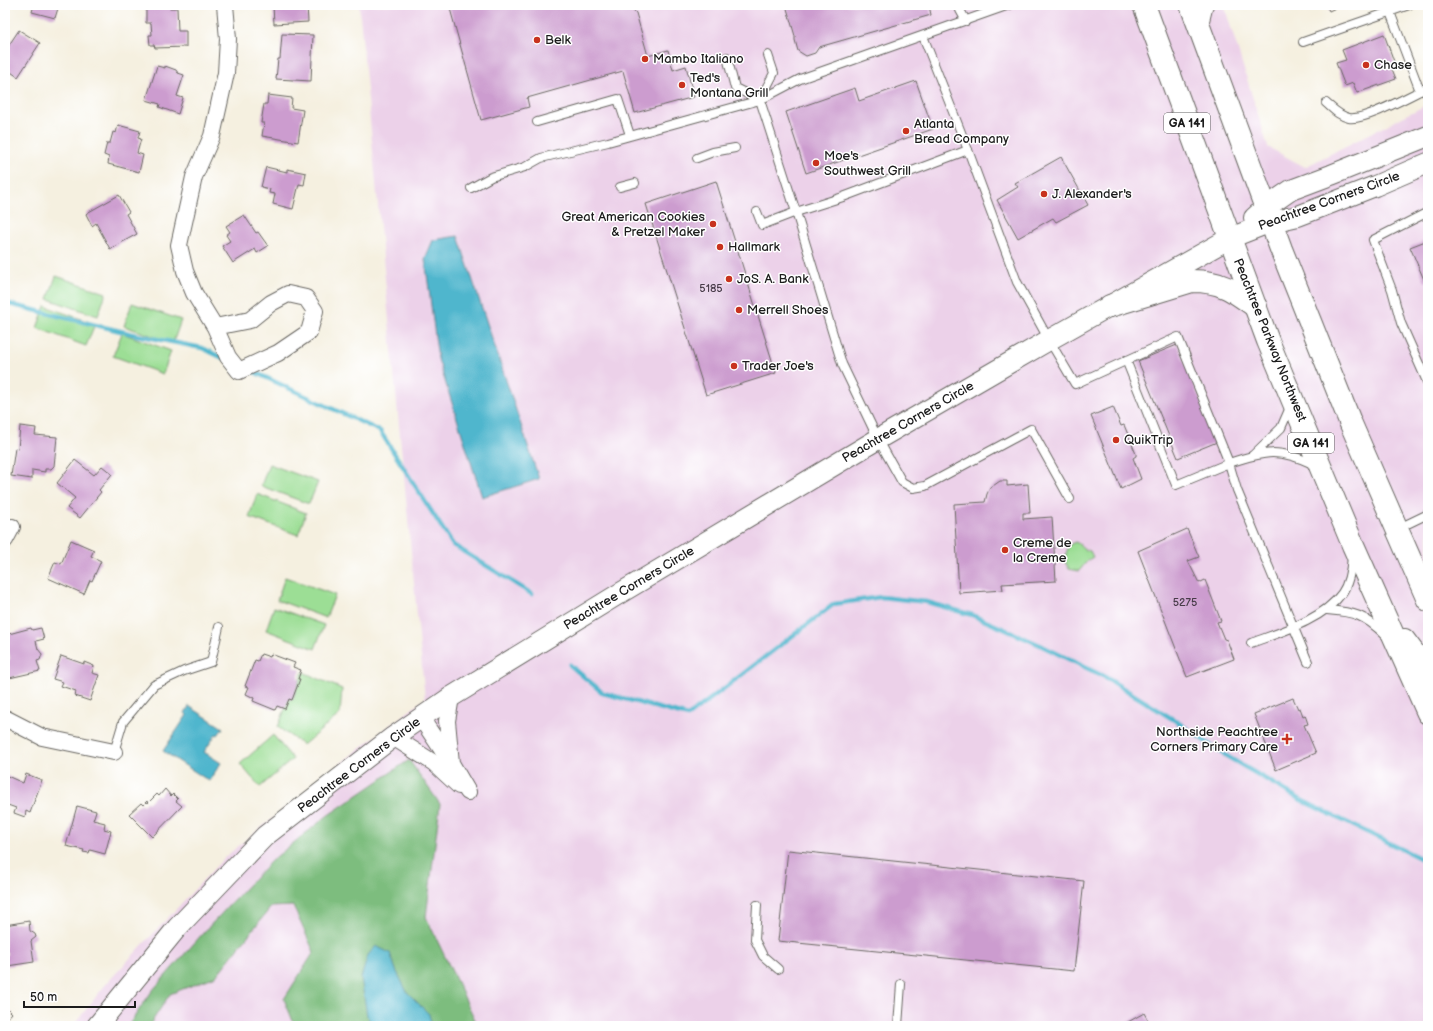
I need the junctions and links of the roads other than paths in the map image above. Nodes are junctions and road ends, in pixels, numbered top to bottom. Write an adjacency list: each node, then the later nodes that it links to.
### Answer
1 (225, 5): 36 (street)
2 (959, 5): 9 (lane)
3 (1009, 5): 9 (lane)
4 (1144, 5): 33 (highway, Peachtree Parkway Northwest / GA 141)
5 (1191, 5): 11 (highway, GA 141)
6 (1209, 5): 11 (lane)
7 (1409, 5): 8 (lane)
8 (1390, 12): 12 (lane); 16 (lane)
9 (966, 21): 10 (lane)
10 (923, 36): 17 (lane); 23 (lane)
11 (1202, 38): 32 (highway, GA 141)
12 (1304, 42)
13 (768, 55): 17 (lane)
14 (727, 57): 17 (lane)
15 (1428, 87): 16 (lane)
16 (1420, 91): 18 (lane)
17 (760, 100): 20 (lane); 30 (lane)
18 (1326, 103)
19 (537, 122): 20 (lane)
20 (630, 135): 27 (lane)
21 (1428, 136): 32 (street, Peachtree Corners Circle)
22 (735, 148): 24 (lane)
23 (968, 150): 30 (lane); 37 (lane)
24 (697, 158)
25 (1428, 163): 32 (street, Peachtree Corners Circle)
26 (635, 183): 28 (lane)
27 (472, 188)
28 (620, 188)
29 (757, 212): 30 (lane)
30 (796, 212): 41 (lane)
31 (1428, 212): 39 (lane)
32 (1268, 215): 33 (street, Peachtree Corners Circle); 47 (highway, GA 141)
33 (1230, 238): 34 (street, Peachtree Corners Circle); 35 (highway, Peachtree Parkway Northwest / GA 141)
34 (1110, 306): 35 (highway); 37 (street, Peachtree Corners Circle)
35 (1256, 307): 40 (highway, Peachtree Parkway Northwest / GA 141)
36 (215, 327): 36 (street)
37 (1049, 340): 38 (lane); 41 (street, Peachtree Corners Circle)
38 (1126, 360): 43 (lane); 43 (lane)
39 (1428, 384)
40 (1293, 399): 42 (lane); 44 (highway, Peachtree Parkway Northwest / GA 141)
41 (878, 440): 45 (lane); 58 (street, Peachtree Corners Circle)
42 (1252, 456): 43 (lane); 44 (lane)
43 (1229, 463): 53 (lane)
44 (1321, 467): 48 (highway, Peachtree Parkway Northwest / GA 141)
45 (1070, 499)
46 (1428, 514): 47 (lane)
47 (1396, 530): 49 (highway, GA 141)
48 (1353, 545): 50 (lane); 51 (highway, Peachtree Parkway Northwest / GA 141)
49 (1428, 600)
50 (1327, 610): 53 (lane); 55 (lane)
51 (1387, 623): 55 (highway, Peachtree Parkway Northwest / GA 141); 57 (highway)
52 (219, 627): 63 (lane)
53 (1293, 627): 54 (lane); 56 (lane)
54 (1251, 643)
55 (1398, 648): 59 (highway, Peachtree Parkway Northwest / GA 141)
56 (1308, 662)
57 (1428, 672)
58 (450, 697): 61 (street, Peachtree Corners Circle); 64 (street)
59 (1428, 713)
60 (5, 718): 63 (street)
61 (421, 718): 62 (street, Peachtree Corners Circle); 64 (street)
62 (393, 737): 64 (street); 68 (street, Peachtree Corners Circle)
63 (114, 752)
64 (451, 763)
65 (757, 905): 66 (lane)
66 (778, 969)
67 (901, 984): 69 (lane)
68 (97, 1026)
69 (898, 1026)

